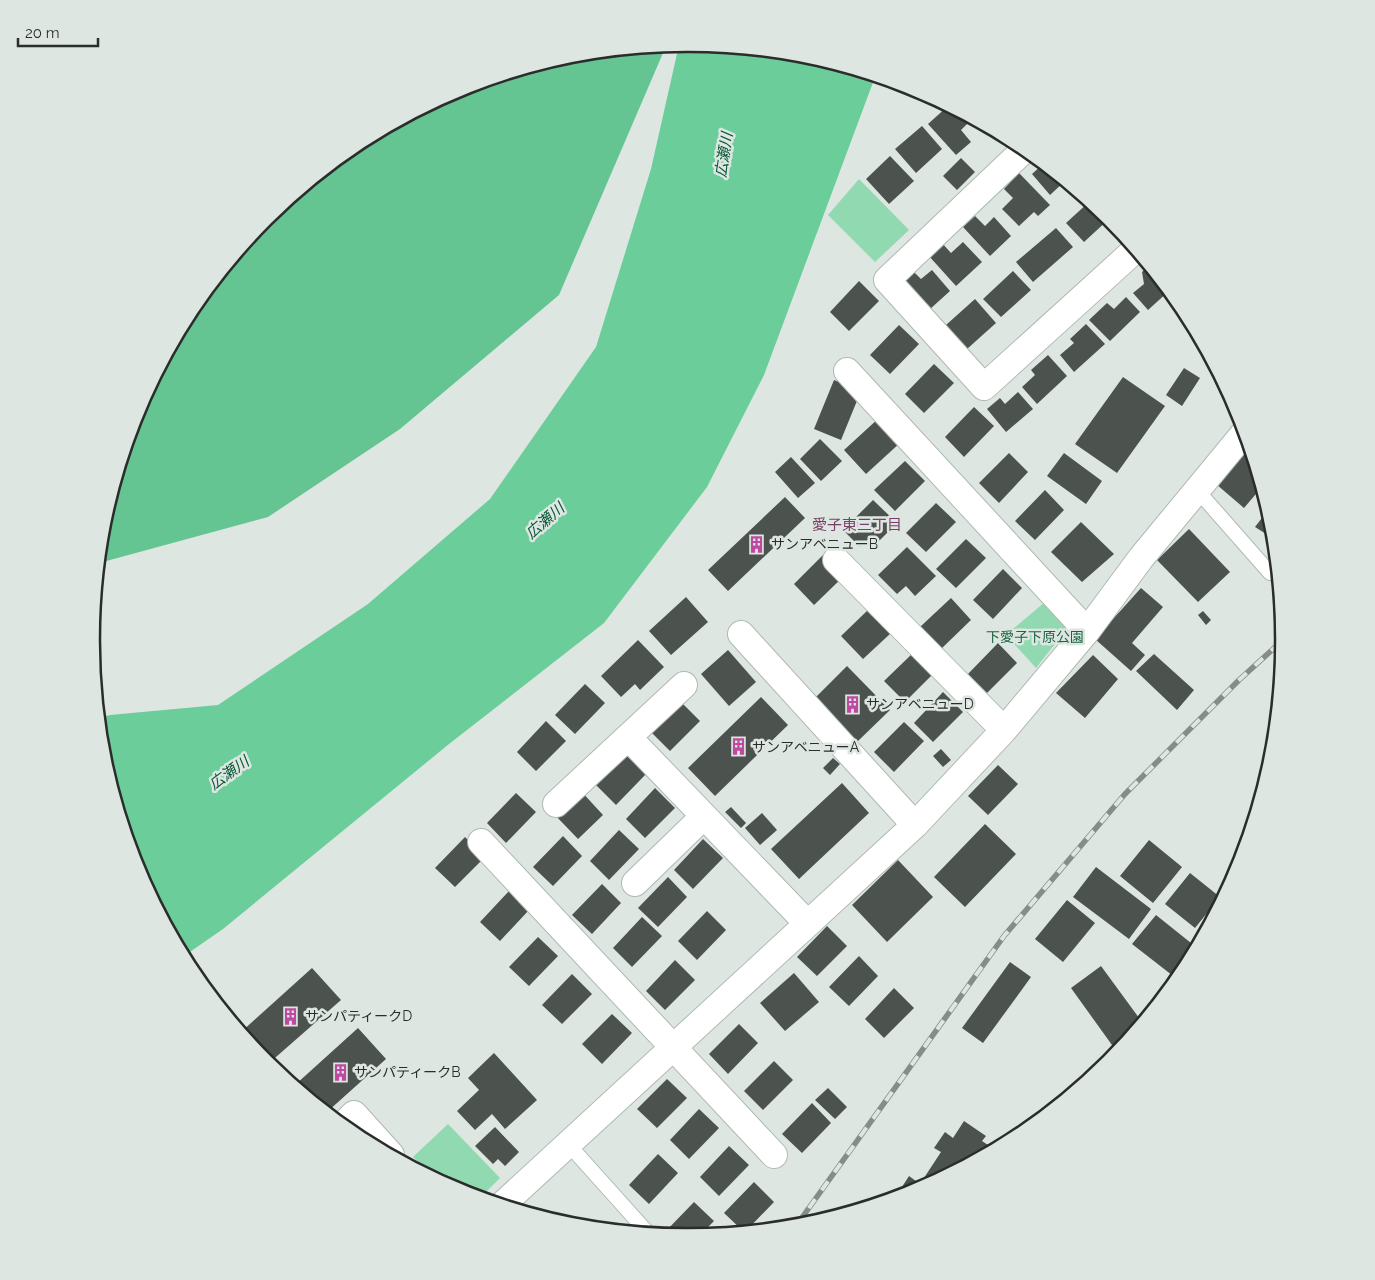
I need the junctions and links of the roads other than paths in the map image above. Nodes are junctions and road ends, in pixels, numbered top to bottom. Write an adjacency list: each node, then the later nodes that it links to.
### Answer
1 (1019, 156): 2 (street)
2 (1130, 254)
3 (847, 371): 8 (street)
4 (1239, 439): 5 (street)
5 (1197, 490): 7 (lane); 8 (street)
6 (836, 560): 11 (street)
7 (1270, 572)
8 (1087, 632): 11 (street)
9 (742, 634): 15 (street)
10 (684, 685): 12 (street)
11 (1004, 730): 15 (street)
12 (628, 737): 13 (street); 14 (street)
13 (556, 804)
14 (704, 816): 17 (street); 18 (street)
15 (915, 825): 18 (street)
16 (481, 842): 19 (street)
17 (635, 882)
18 (807, 923): 19 (street)
19 (674, 1049): 22 (street); 23 (street)
20 (349, 1119): 21 (street)
21 (375, 1137)
22 (569, 1145): 24 (street); 25 (lane)
23 (774, 1155)
24 (509, 1199)
25 (641, 1225)

